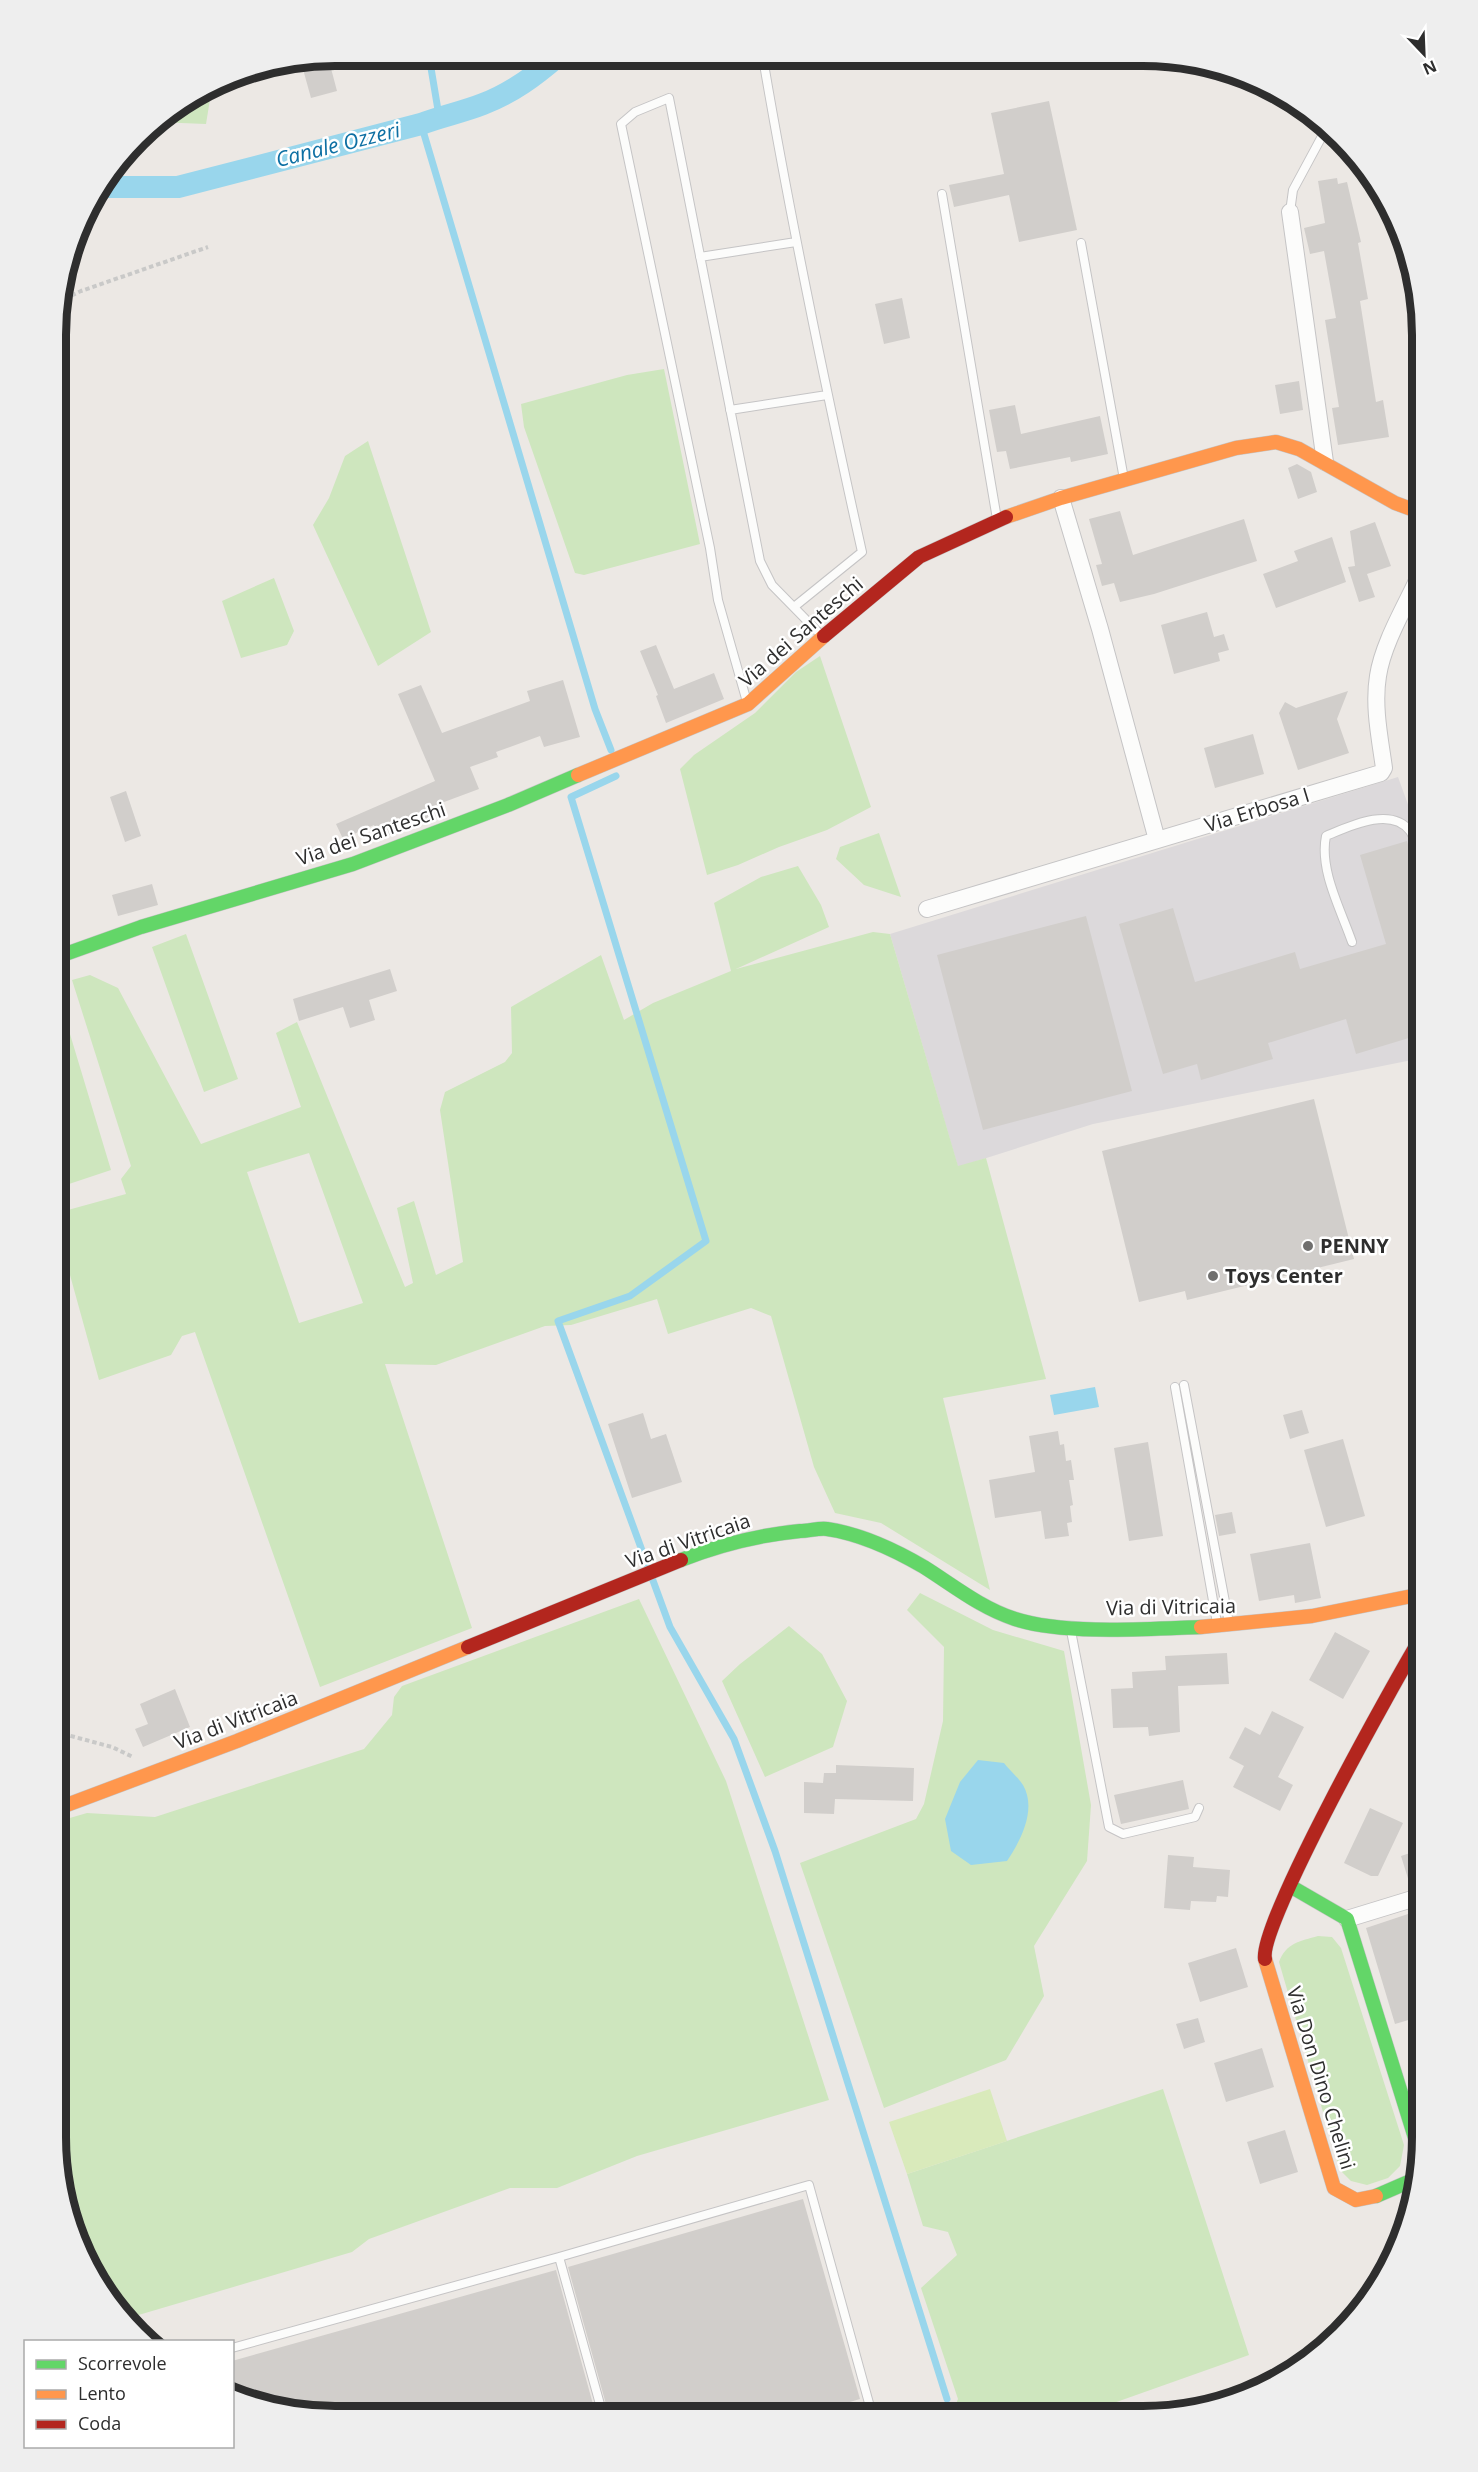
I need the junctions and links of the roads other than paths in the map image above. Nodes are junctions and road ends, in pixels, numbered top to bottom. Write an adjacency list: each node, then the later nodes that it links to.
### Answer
1 (764, 66): 5 (lane)
2 (1323, 135): 4 (lane)
3 (942, 194): 14 (lane)
4 (1290, 212): 10 (street)
5 (796, 242): 7 (lane); 8 (lane)
6 (1081, 243): 11 (lane)
7 (700, 257): 9 (lane); 18 (lane)
8 (827, 395): 9 (lane); 16 (lane)
9 (730, 410): 16 (lane)
10 (1324, 462): 11 (street, Via dei Santeschi); 13 (street, Via dei Santeschi)
11 (1124, 480): 12 (street, Via dei Santeschi)
12 (1061, 498): 14 (street, Via dei Santeschi); 20 (street)
13 (1412, 509)
14 (997, 520): 17 (street, Via dei Santeschi)
15 (1412, 592): 20 (street, Via Erbosa I)
16 (794, 607): 17 (lane)
17 (823, 637): 18 (street, Via dei Santeschi)
18 (748, 704): 23 (street, Via dei Santeschi)
19 (1412, 833): 22 (lane)
20 (1157, 840): 21 (street, Via Erbosa I)
21 (927, 909)
22 (1352, 942)
23 (66, 954)
24 (1179, 1386): 26 (lane)
25 (1412, 1596): 26 (street, Via di Vitricaia)
26 (1224, 1627): 27 (street, Via di Vitricaia)
27 (1070, 1628): 29 (street, Via di Vitricaia); 30 (lane)
28 (1412, 1654): 31 (street, Via Don Dino Chelini)
29 (66, 1805)
30 (1199, 1808)
31 (1290, 1886): 33 (street); 35 (street, Via Don Dino Chelini)
32 (1412, 1899): 33 (street)
33 (1347, 1920): 34 (street, Via Don Dino Chelini)
34 (1412, 2128)
35 (1408, 2182)
36 (559, 2257): 37 (lane); 38 (lane); 39 (lane)
37 (234, 2347)
38 (600, 2406)
39 (870, 2406)

